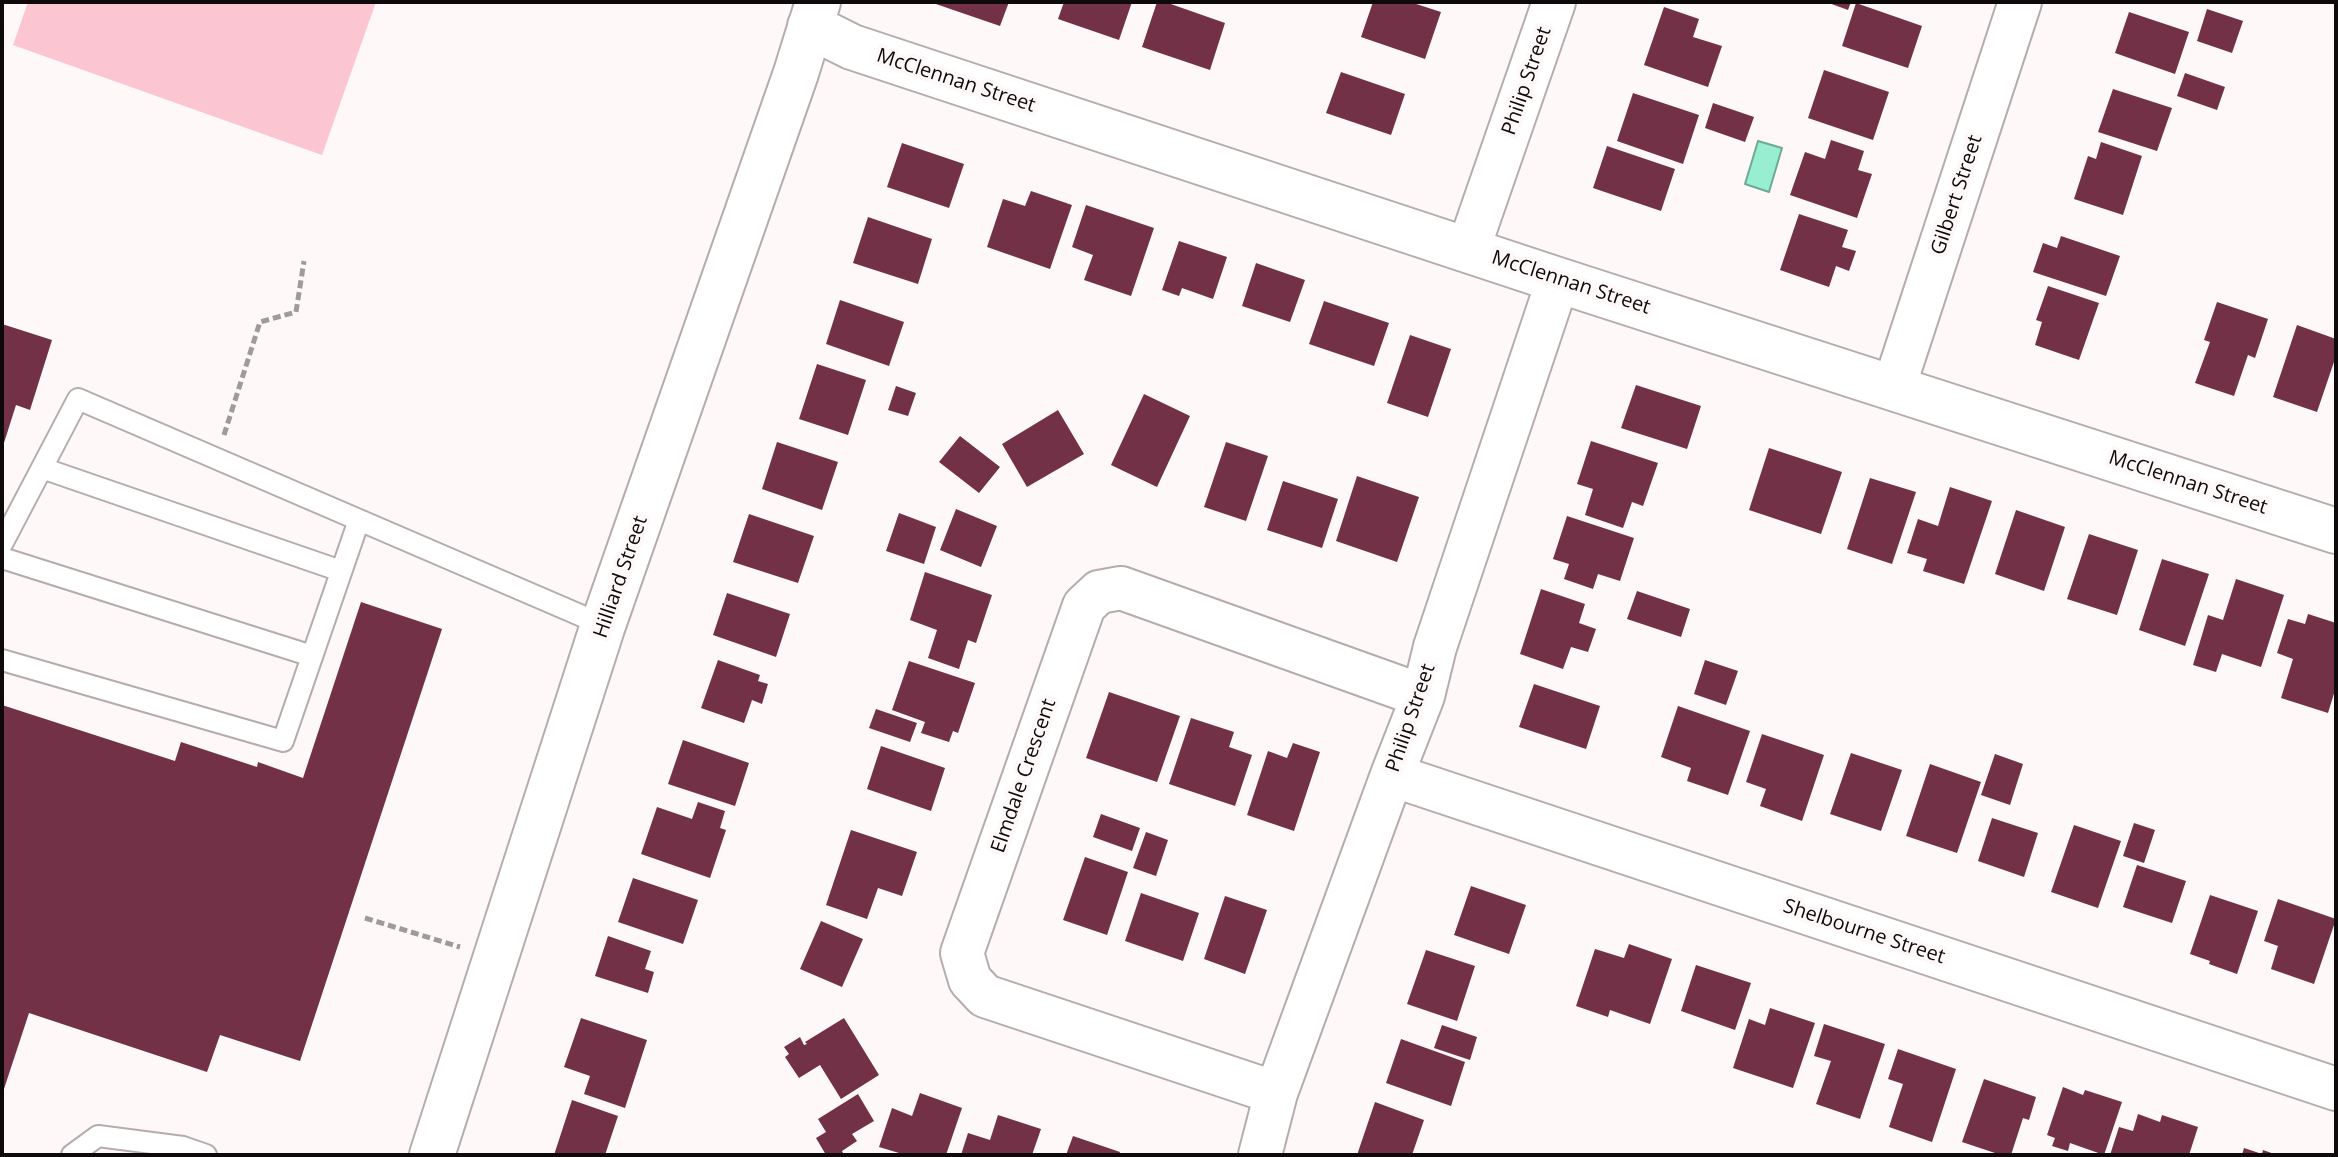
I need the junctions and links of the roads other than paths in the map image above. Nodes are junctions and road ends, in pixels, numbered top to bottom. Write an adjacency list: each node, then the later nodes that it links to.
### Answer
1 (1554, 2): 4 (street, Philip Street)
2 (2020, 2): 6 (street, Gilbert Street)
3 (814, 14): 4 (street, McClennan Street); 13 (street, Hilliard Street)
4 (1468, 250): 5 (street, McClennan Street)
5 (1558, 280): 6 (street, McClennan Street); 16 (street, Philip Street)
6 (1894, 387): 9 (street, McClennan Street)
7 (42, 468): 8 (lane); 10 (lane); 12 (lane)
8 (359, 520): 12 (lane); 13 (lane)
9 (2336, 531)
10 (2, 544)
11 (2, 558): 14 (lane)
12 (341, 571): 14 (lane)
13 (603, 625): 22 (street, Hilliard Street)
14 (312, 656): 15 (lane)
15 (2, 660)
16 (1423, 696): 17 (street, Philip Street); 19 (street, Elmdale Crescent)
17 (1392, 775): 18 (street, Shelbourne Street); 19 (street, Philip Street)
18 (2336, 1089)
19 (1276, 1093): 23 (street, Philip Street)
20 (72, 1155): 21 (lane)
21 (206, 1155)
22 (432, 1155)
23 (1260, 1155)

